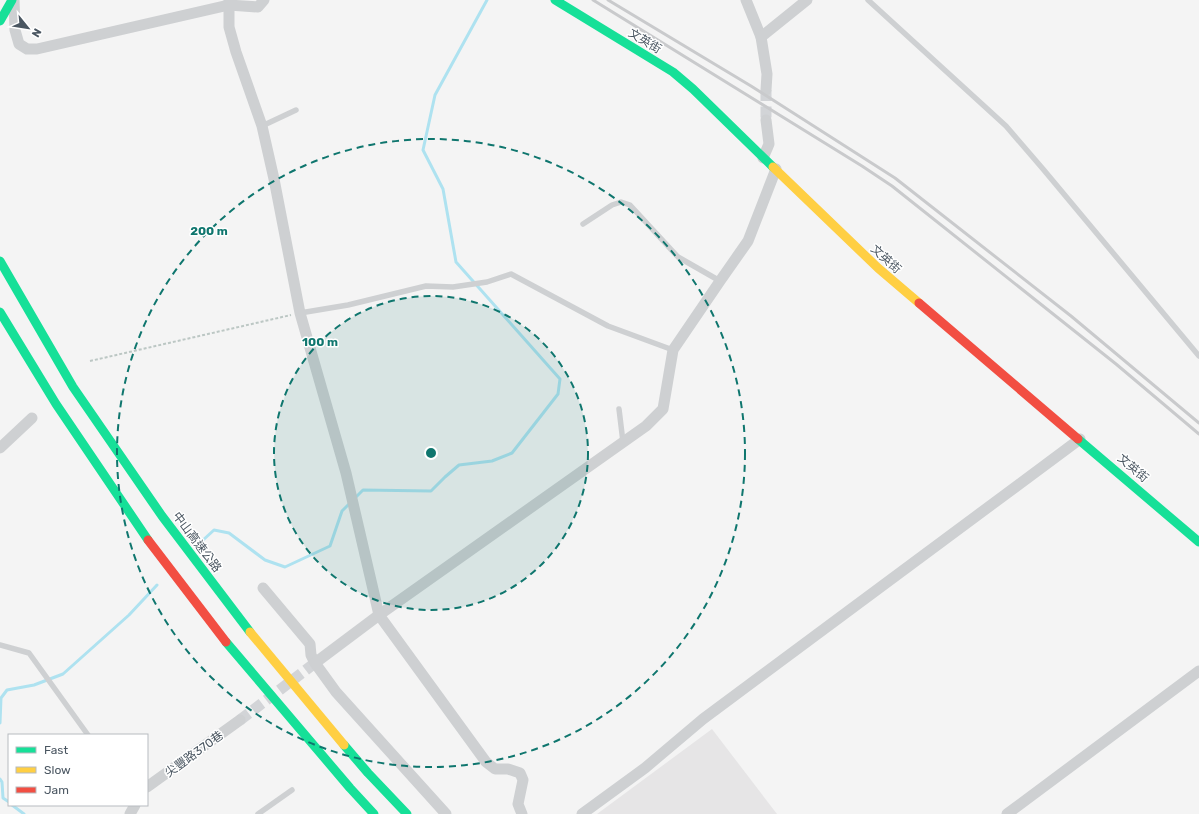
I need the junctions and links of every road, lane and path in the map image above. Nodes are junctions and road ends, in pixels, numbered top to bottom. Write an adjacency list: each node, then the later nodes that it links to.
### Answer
1 (13, 0): 7 (street); 8 (main road)
2 (264, 0): 7 (street)
3 (555, 0): 14 (main road, 文英街)
4 (746, 0): 9 (street)
5 (807, 0): 9 (street)
6 (868, 0): 22 (lane)
7 (229, 2): 13 (street)
8 (0, 21)
9 (761, 37): 10 (street)
10 (766, 90)
11 (296, 110): 13 (lane)
12 (766, 120): 14 (street)
13 (262, 126): 20 (street)
14 (763, 158): 15 (main road, 文英街)
15 (776, 170): 18 (street); 26 (main road, 文英街)
16 (582, 224): 18 (lane)
17 (0, 261): 41 (main road, 中山高速公路)
18 (720, 281): 21 (street)
19 (0, 312): 40 (main road)
20 (300, 313): 21 (lane); 23 (path); 31 (street)
21 (673, 350): 27 (street)
22 (1199, 356)
23 (90, 361)
24 (619, 409): 27 (lane)
25 (32, 418): 28 (street)
26 (1080, 439): 29 (main road, 文英街); 44 (street)
27 (623, 442): 31 (street)
28 (0, 448)
29 (1199, 542)
30 (264, 588): 33 (street)
31 (379, 615): 33 (street); 43 (street)
32 (0, 646): 36 (lane)
33 (315, 663): 42 (street)
34 (1199, 671): 45 (street)
35 (240, 720): 37 (street, 尖豐路370巷)
36 (87, 734)
37 (148, 786)
38 (292, 790): 39 (lane)
39 (258, 814)
40 (374, 814)
41 (407, 814)
42 (446, 814)
43 (522, 814)
44 (582, 814)
45 (1007, 814)

